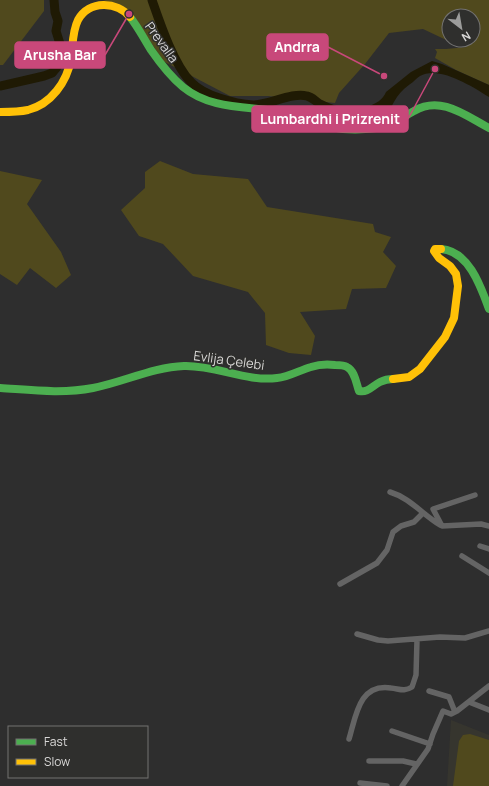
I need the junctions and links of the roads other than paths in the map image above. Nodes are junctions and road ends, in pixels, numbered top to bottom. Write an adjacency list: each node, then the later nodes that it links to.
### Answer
1 (0, 112): 2 (street, Prevalla)
2 (489, 128)
3 (489, 309): 4 (street, Evlija Çelebi)
4 (0, 388)
5 (390, 492): 7 (street)
6 (475, 495): 8 (street)
7 (423, 513): 8 (street); 14 (street)
8 (442, 526): 9 (street)
9 (489, 526)
10 (480, 546): 11 (street)
11 (489, 549)
12 (462, 556): 13 (street)
13 (489, 573)
14 (340, 584)
15 (489, 631): 17 (street)
16 (357, 634): 17 (street)
17 (417, 640): 24 (street)
18 (489, 686): 20 (street)
19 (429, 691): 22 (street)
20 (468, 702): 21 (street); 22 (street)
21 (489, 710)
22 (455, 712): 25 (street)
23 (392, 731): 25 (street)
24 (349, 739)
25 (430, 744): 27 (street)
26 (369, 761): 27 (street)
27 (416, 764): 30 (street)
28 (360, 783): 29 (street)
29 (387, 786)
30 (402, 786)

